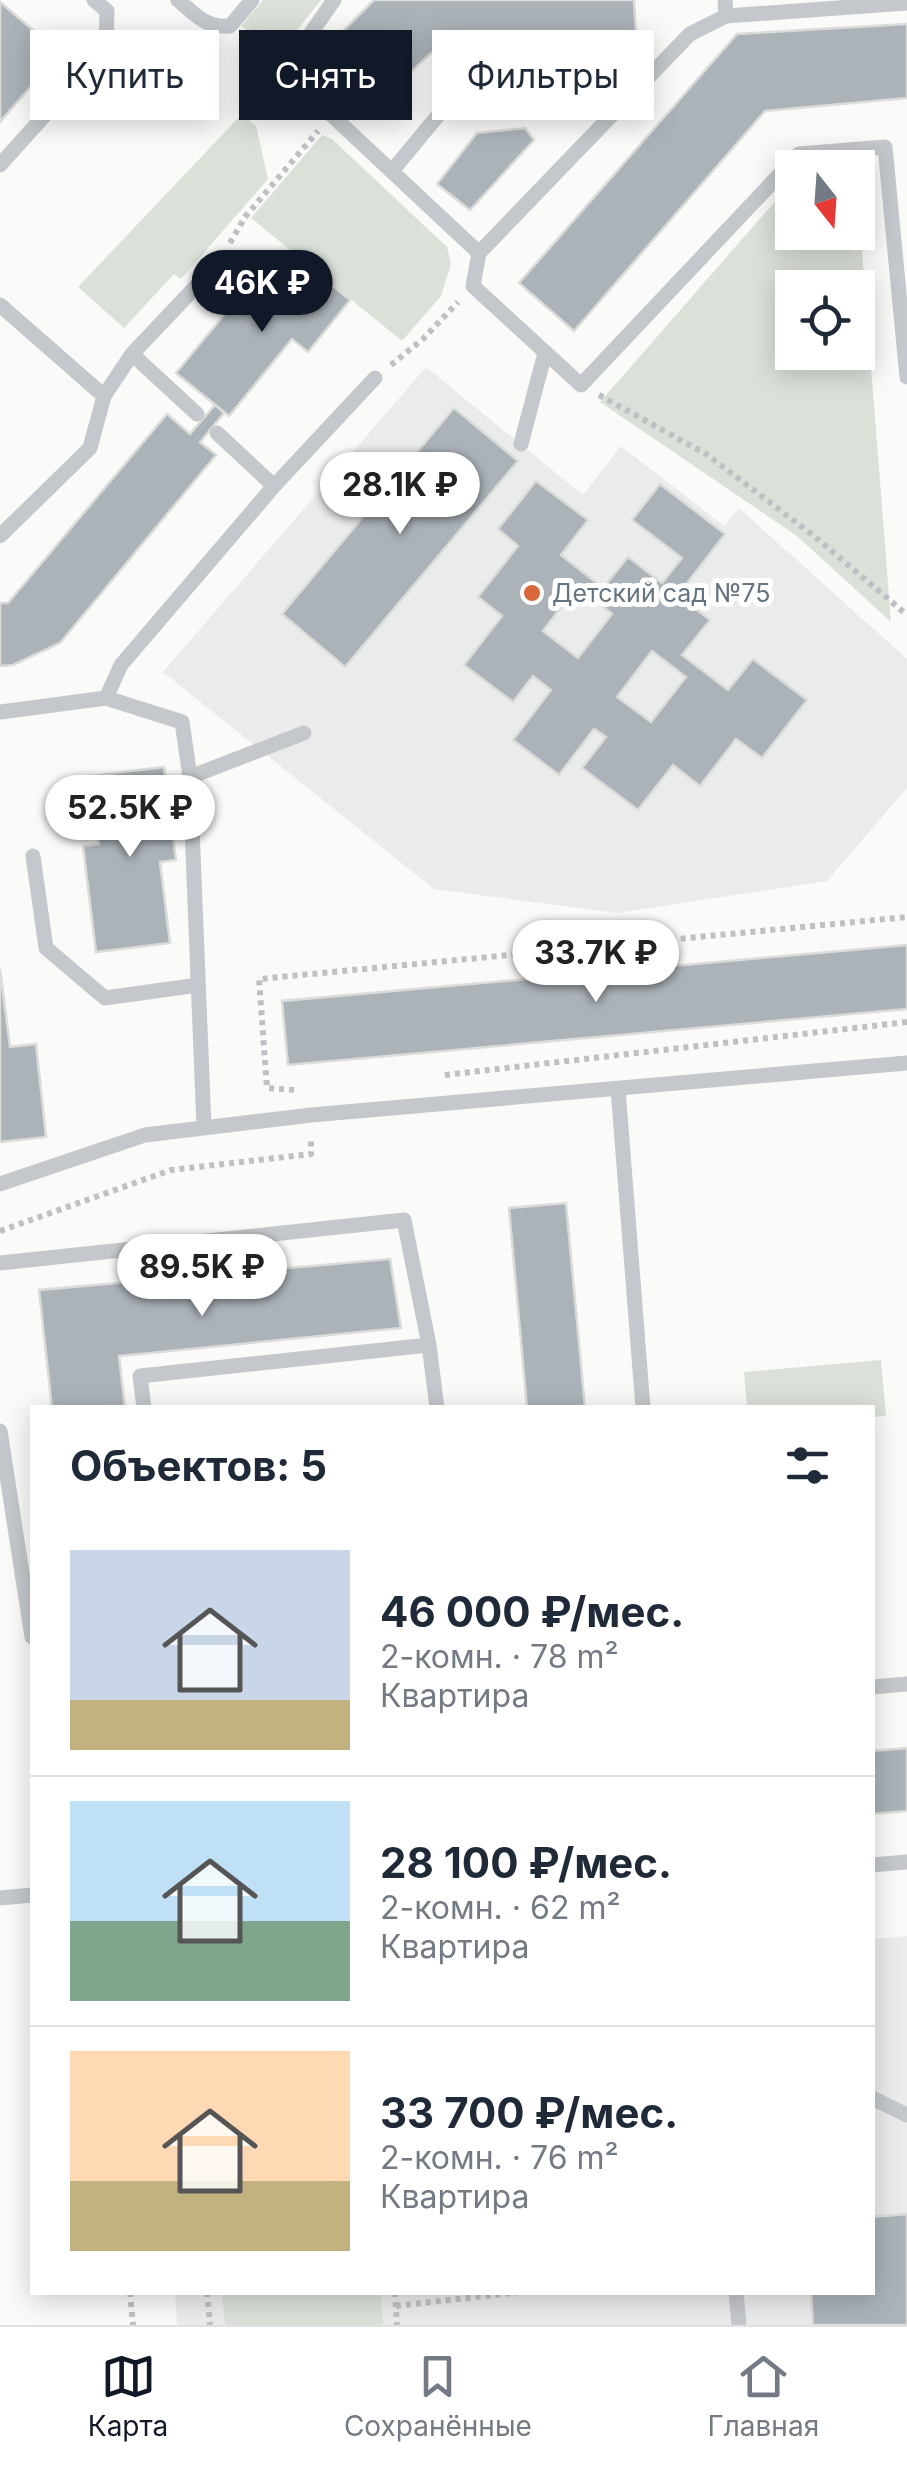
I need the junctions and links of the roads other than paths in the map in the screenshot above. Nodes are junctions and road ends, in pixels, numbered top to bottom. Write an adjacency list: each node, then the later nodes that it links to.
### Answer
1 (94, 0): 11 (lane)
2 (178, 0): 3 (lane)
3 (252, 0)
4 (334, 0): 12 (lane)
5 (871, 3): 6 (lane); 7 (lane)
6 (907, 3)
7 (726, 8): 8 (lane)
8 (654, 72)
9 (435, 120): 12 (lane)
10 (608, 120): 13 (lane)
11 (0, 166)
12 (392, 172): 13 (lane)
13 (479, 253): 16 (lane)
14 (220, 261): 17 (lane)
15 (0, 305): 20 (lane)
16 (545, 353): 19 (lane); 23 (lane)
17 (132, 354): 20 (lane); 21 (lane)
18 (375, 378): 24 (lane)
19 (907, 378)
20 (104, 396): 25 (lane)
21 (197, 414)
22 (217, 433): 24 (lane)
23 (522, 444)
24 (274, 486): 26 (lane)
25 (0, 536)
26 (106, 698): 27 (lane); 29 (lane)
27 (0, 712)
28 (304, 733): 29 (lane)
29 (190, 777): 31 (lane)
30 (33, 856): 31 (lane)
31 (198, 985): 34 (lane)
32 (907, 1063): 33 (lane)
33 (618, 1088): 34 (lane); 40 (lane)
34 (204, 1127): 35 (lane)
35 (0, 1184)
36 (0, 1263): 37 (lane)
37 (429, 1346): 38 (lane); 39 (lane)
38 (144, 1405)
39 (438, 1405)
40 (642, 1405)
41 (0, 1431): 42 (lane)
42 (28, 1584): 43 (lane)
43 (30, 1610)
44 (907, 1684): 45 (lane)
45 (875, 1687)
46 (907, 1862): 47 (lane)
47 (875, 1865)
48 (30, 1894): 49 (lane)
49 (0, 1898)
50 (875, 2099): 51 (lane)
51 (907, 2115)
52 (736, 2295): 53 (lane)
53 (739, 2325)

